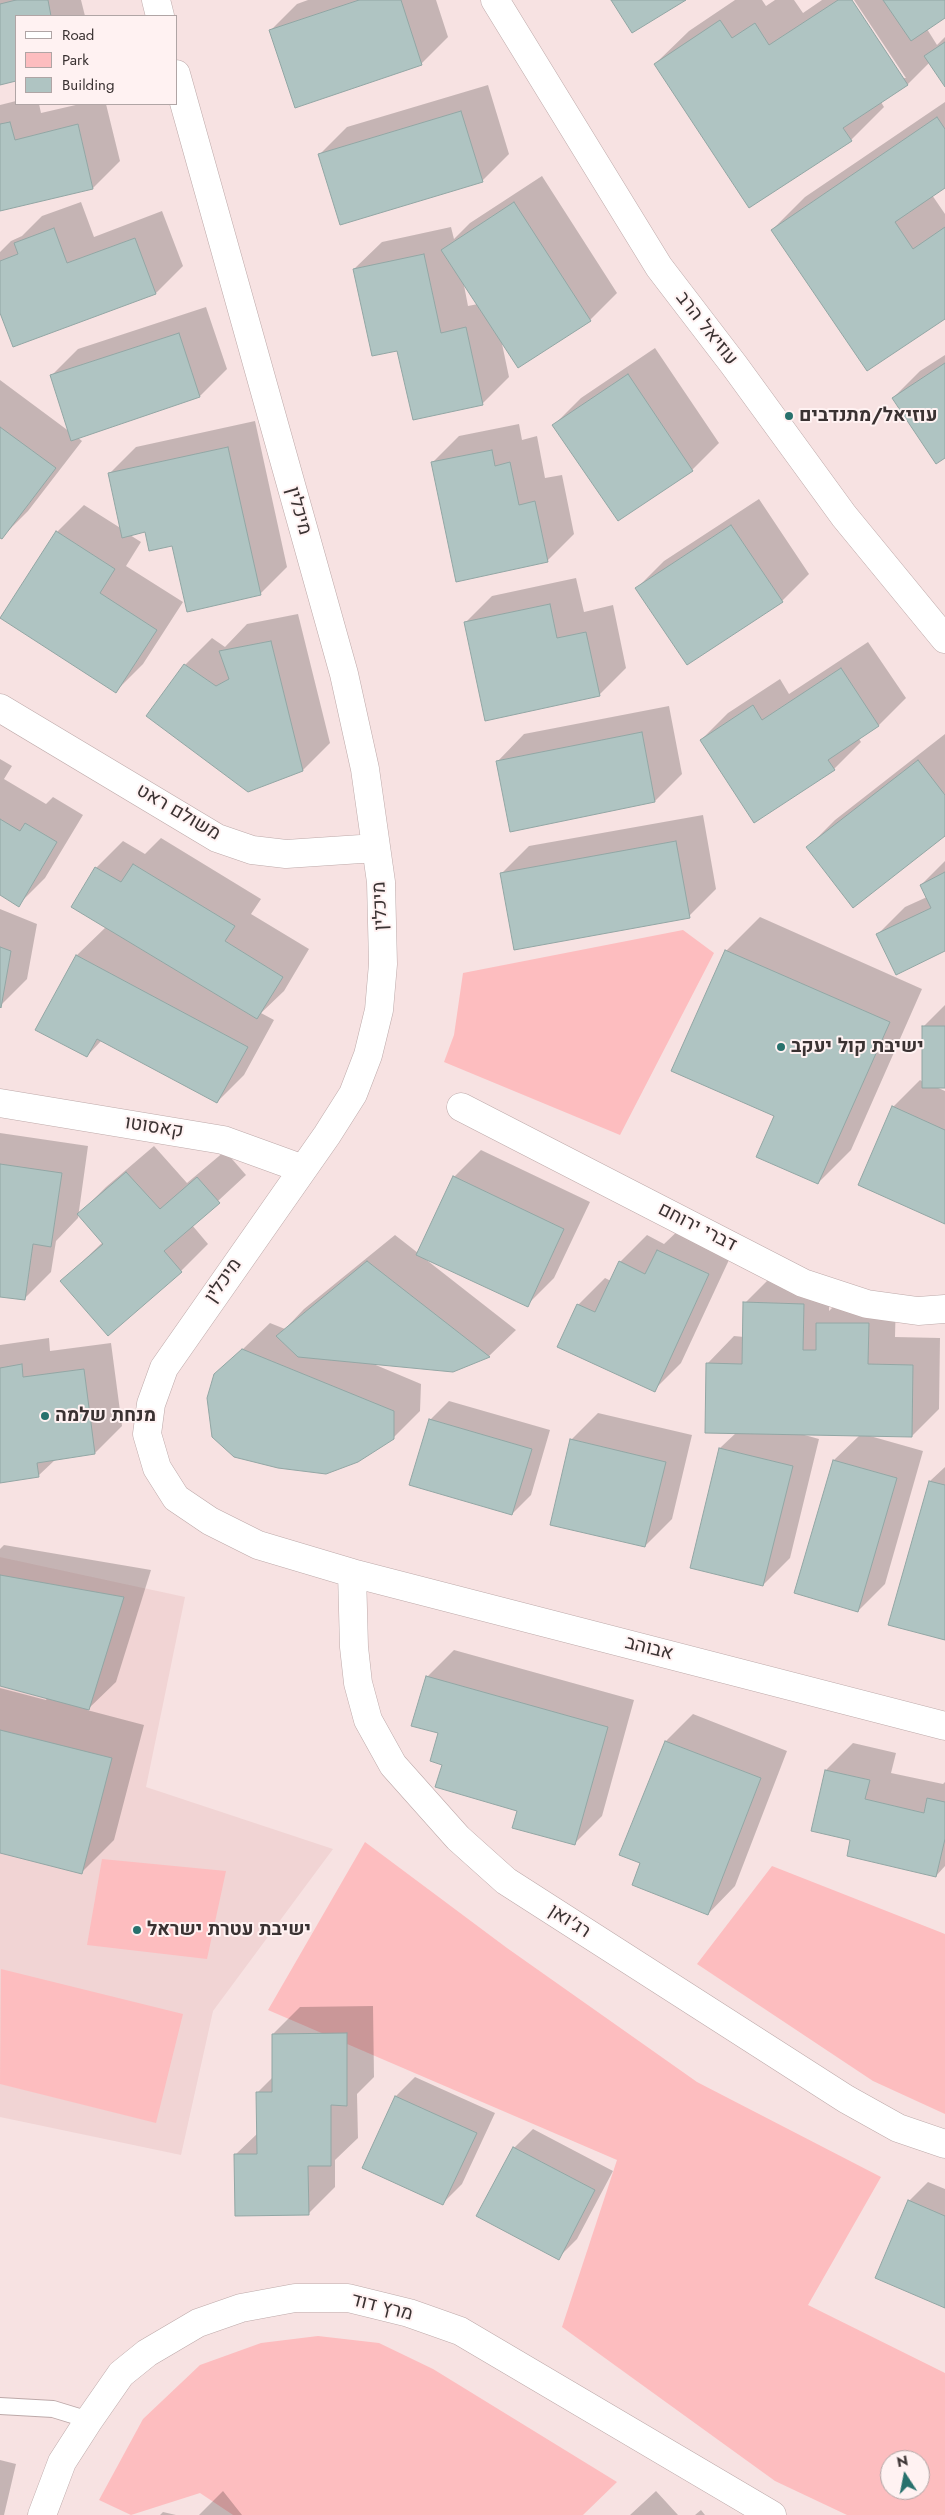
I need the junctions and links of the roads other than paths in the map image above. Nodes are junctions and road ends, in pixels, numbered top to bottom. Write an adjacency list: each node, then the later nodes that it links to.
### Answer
1 (156, 0): 3 (street)
2 (495, 0): 5 (street, עוזיאל הרב)
3 (160, 15)
4 (178, 81): 7 (street, מיכלין)
5 (945, 639)
6 (0, 708): 7 (street, משולם ראט)
7 (376, 848): 10 (street, מיכלין)
8 (0, 1103): 10 (street, קאסוטו)
9 (461, 1106): 11 (street, דברי ירוחם)
10 (304, 1169): 12 (street, מיכלין)
11 (945, 1309)
12 (352, 1573): 13 (street, אבוהב); 14 (street, רג'ואן)
13 (945, 1726)
14 (945, 2144)
15 (0, 2406): 16 (lane)
16 (89, 2420): 17 (street, מרץ דוד); 18 (street, מרץ דוד)
17 (42, 2515)
18 (772, 2515)

